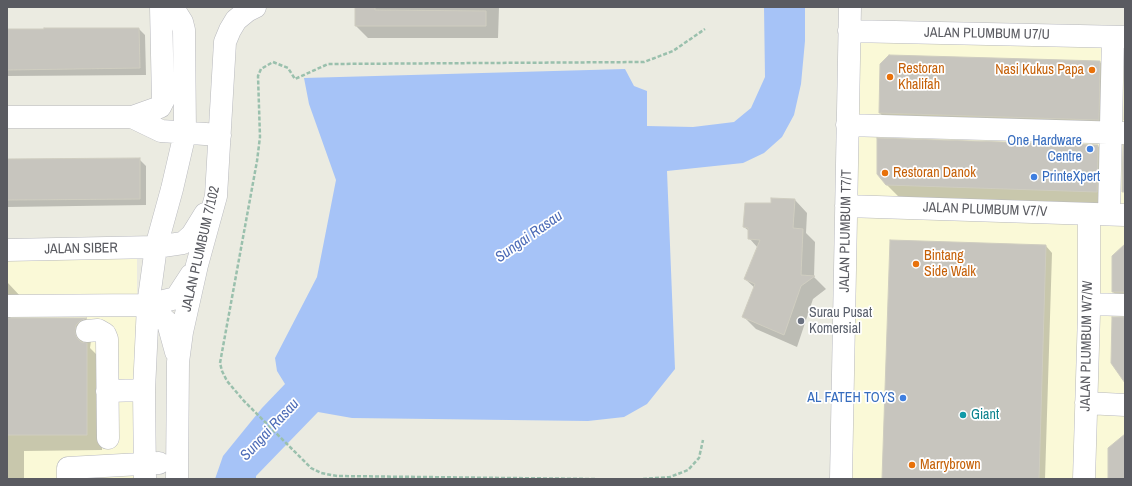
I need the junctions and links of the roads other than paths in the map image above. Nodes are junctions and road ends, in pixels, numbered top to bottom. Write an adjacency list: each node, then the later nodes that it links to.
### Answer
1 (161, 7): 8 (street)
2 (170, 7): 10 (street)
3 (255, 7): 12 (street, JALAN PLUMBUM 7/102)
4 (850, 7): 5 (street, JALAN PLUMBUM T7/T)
5 (849, 31): 6 (street, JALAN PLUMBUM U7/U); 9 (street, JALAN PLUMBUM T7/T)
6 (1119, 37): 11 (street, JALAN PLUMBUM W7/W)
7 (7, 117): 8 (street)
8 (132, 117): 10 (street)
9 (847, 125): 11 (street); 14 (street, JALAN PLUMBUM T7/T)
10 (185, 133): 12 (street); 16 (street)
11 (1118, 133): 15 (street, JALAN PLUMBUM W7/W)
12 (220, 135): 13 (street, JALAN PLUMBUM 7/102)
13 (216, 196): 16 (street, JALAN SIBER); 18 (street, JALAN PLUMBUM 7/102)
14 (846, 206): 15 (street, JALAN PLUMBUM V7/V); 35 (street, JALAN PLUMBUM T7/T)
15 (1108, 214): 22 (street, JALAN PLUMBUM W7/W)
16 (156, 247): 17 (street, JALAN SIBER); 19 (street)
17 (7, 250)
18 (197, 265): 19 (street); 25 (street, JALAN PLUMBUM 7/102)
19 (148, 305): 21 (street); 25 (street); 26 (street)
20 (1125, 305): 22 (street)
21 (7, 306)
22 (1089, 308): 23 (street); 28 (street, JALAN PLUMBUM W7/W)
23 (1125, 314)
24 (87, 330): 27 (street)
25 (178, 362): 32 (street, JALAN PLUMBUM 7/102)
26 (144, 390): 27 (street); 31 (street)
27 (107, 391): 30 (street)
28 (1086, 403): 29 (street); 36 (street, JALAN PLUMBUM W7/W)
29 (1125, 404)
30 (108, 438)
31 (145, 471): 32 (street); 33 (street)
32 (177, 471)
33 (122, 472): 34 (street)
34 (68, 479)
35 (841, 479)
36 (1084, 479)

